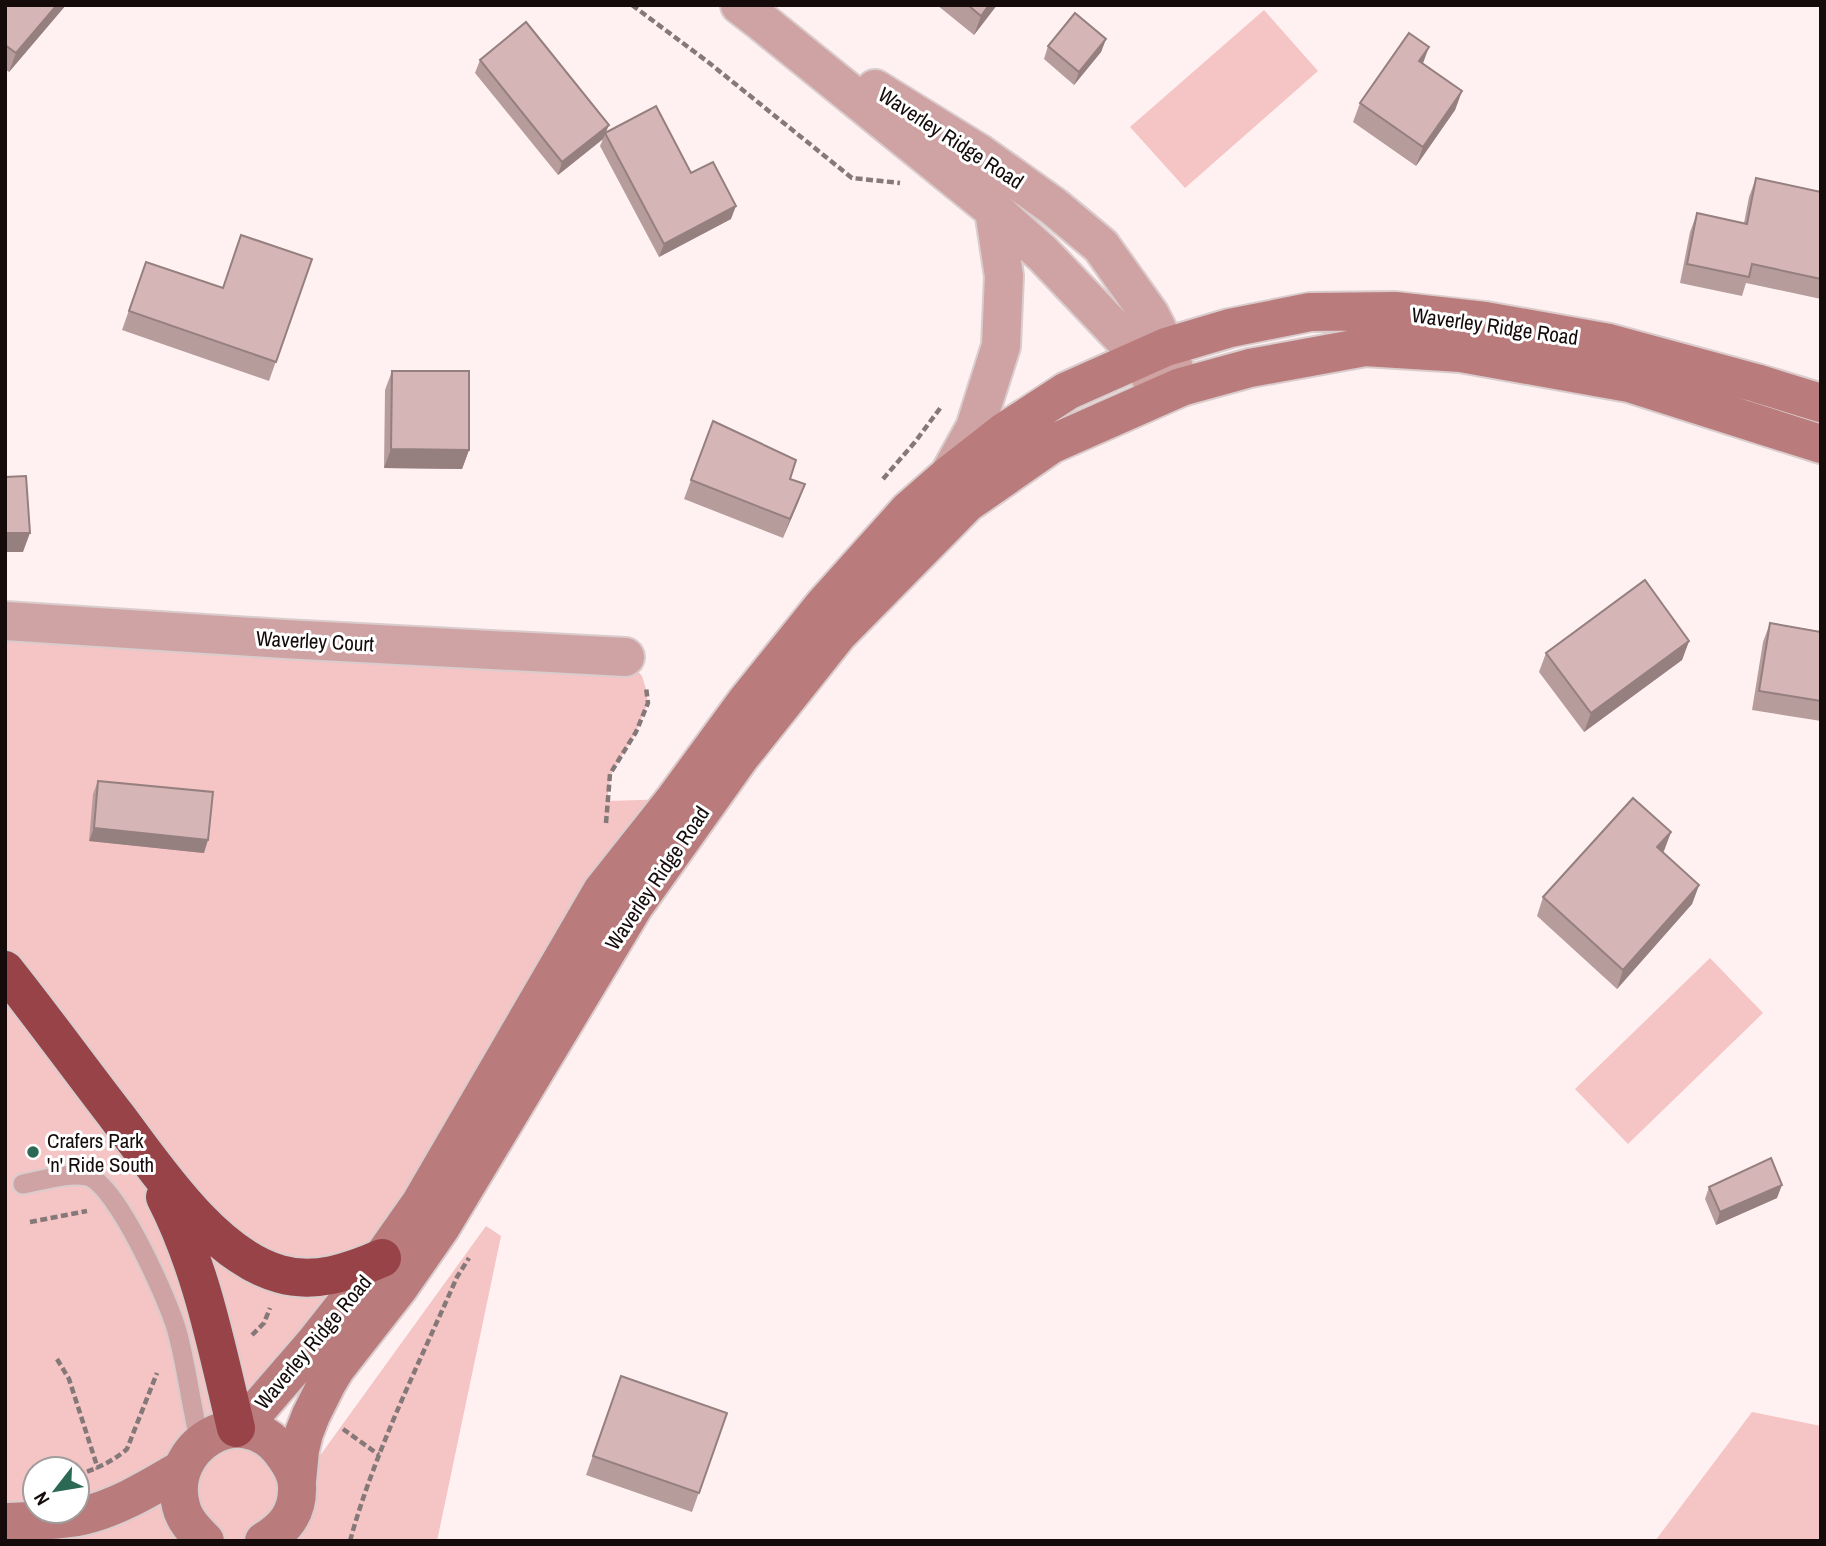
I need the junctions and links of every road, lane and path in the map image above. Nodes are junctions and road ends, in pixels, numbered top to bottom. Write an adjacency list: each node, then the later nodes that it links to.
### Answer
1 (632, 5): 3 (path)
2 (751, 13): 4 (street, Waverley Ridge Road); 5 (street, Waverley Ridge Road)
3 (903, 183)
4 (994, 210): 5 (street, Waverley Ridge Road); 9 (street, Waverley Ridge Road)
5 (1154, 352): 6 (street, Waverley Ridge Road); 7 (main road, Waverley Ridge Road); 9 (main road, Waverley Ridge Road)
6 (1170, 391): 8 (main road, Waverley Ridge Road); 30 (main road, Waverley Ridge Road)
7 (1821, 402)
8 (1821, 444)
9 (949, 475): 18 (main road, Waverley Ridge Road)
10 (5, 621): 11 (street, Waverley Court)
11 (625, 657): 12 (path)
12 (606, 823)
13 (5, 970): 14 (highway)
14 (134, 1140): 18 (highway); 24 (highway)
15 (23, 1184): 27 (lane)
16 (90, 1210): 17 (path)
17 (30, 1222)
18 (382, 1258): 24 (main road, Waverley Ridge Road)
19 (457, 1277): 26 (path)
20 (271, 1305): 21 (path)
21 (249, 1338)
22 (57, 1359): 28 (path)
23 (159, 1365): 28 (path)
24 (239, 1428): 27 (main road); 30 (main road)
25 (342, 1428): 26 (path)
26 (379, 1455): 34 (path)
27 (191, 1456): 31 (main road); 33 (main road)
28 (98, 1468): 29 (path)
29 (91, 1470)
30 (297, 1481): 32 (main road, Waverley Ridge Road)
31 (5, 1522)
32 (279, 1534)
33 (205, 1541)
34 (350, 1541)

